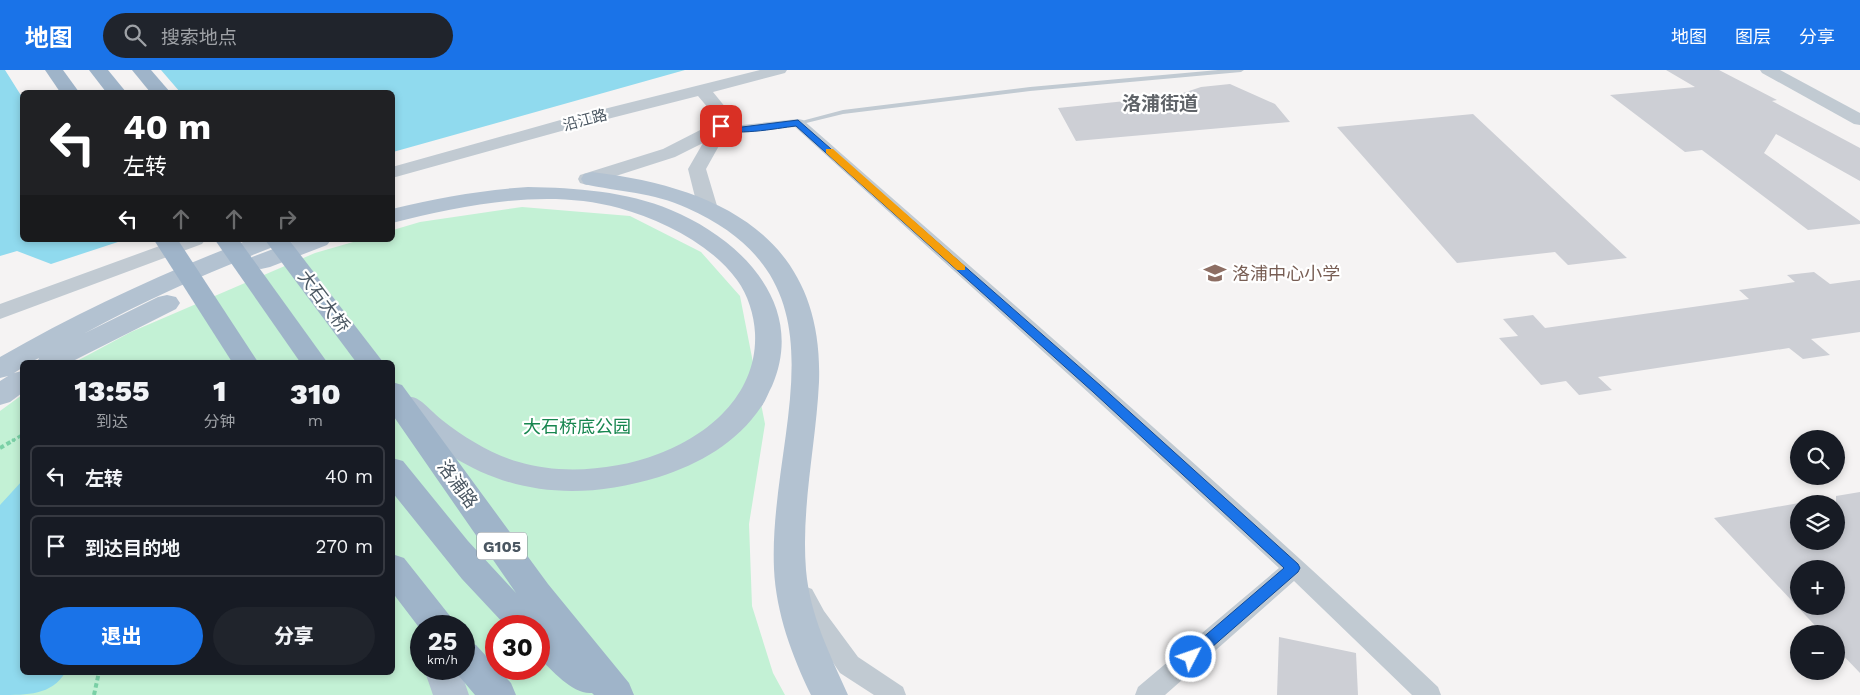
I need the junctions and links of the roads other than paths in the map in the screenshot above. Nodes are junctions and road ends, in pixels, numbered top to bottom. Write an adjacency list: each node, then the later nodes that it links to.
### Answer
1 (54, 70): 9 (highway)
2 (98, 70): 10 (highway)
3 (141, 70): 11 (highway)
4 (779, 70): 8 (street, 沿江路)
5 (1241, 70): 14 (lane)
6 (1768, 70): 7 (street)
7 (1796, 77): 12 (street); 13 (street)
8 (702, 89): 15 (street); 16 (street, 沿江路)
9 (68, 90)
10 (114, 90)
11 (158, 90)
12 (1860, 106)
13 (1860, 120)
14 (798, 123): 15 (street); 38 (street)
15 (721, 126): 17 (street); 19 (street)
16 (395, 172)
17 (587, 179): 18 (main road); 19 (main road)
18 (395, 199)
19 (708, 209): 40 (main road)
20 (395, 215): 34 (main road)
21 (167, 242): 29 (highway)
22 (189, 242): 27 (street)
23 (228, 242): 30 (highway)
24 (265, 242): 32 (main road)
25 (280, 242): 31 (highway, 大石大桥)
26 (314, 242): 28 (main road)
27 (0, 312)
28 (54, 360)
29 (244, 360)
30 (313, 360)
31 (368, 360)
32 (0, 369)
33 (20, 381): 35 (main road)
34 (395, 394)
35 (0, 395)
36 (395, 395): 51 (highway, 洛浦路 / G105)
37 (395, 473): 44 (highway, G105)
38 (1294, 568): 54 (street); 55 (street)
39 (395, 570): 43 (highway)
40 (790, 570): 52 (main road); 53 (street)
41 (395, 587): 42 (main road)
42 (413, 615)
43 (430, 615)
44 (517, 615)
45 (550, 646): 50 (highway)
46 (475, 669): 49 (highway)
47 (446, 680): 48 (main road)
48 (451, 695)
49 (498, 695)
50 (604, 695)
51 (616, 695)
52 (830, 695)
53 (894, 695)
54 (1148, 695)
55 (1429, 695)

